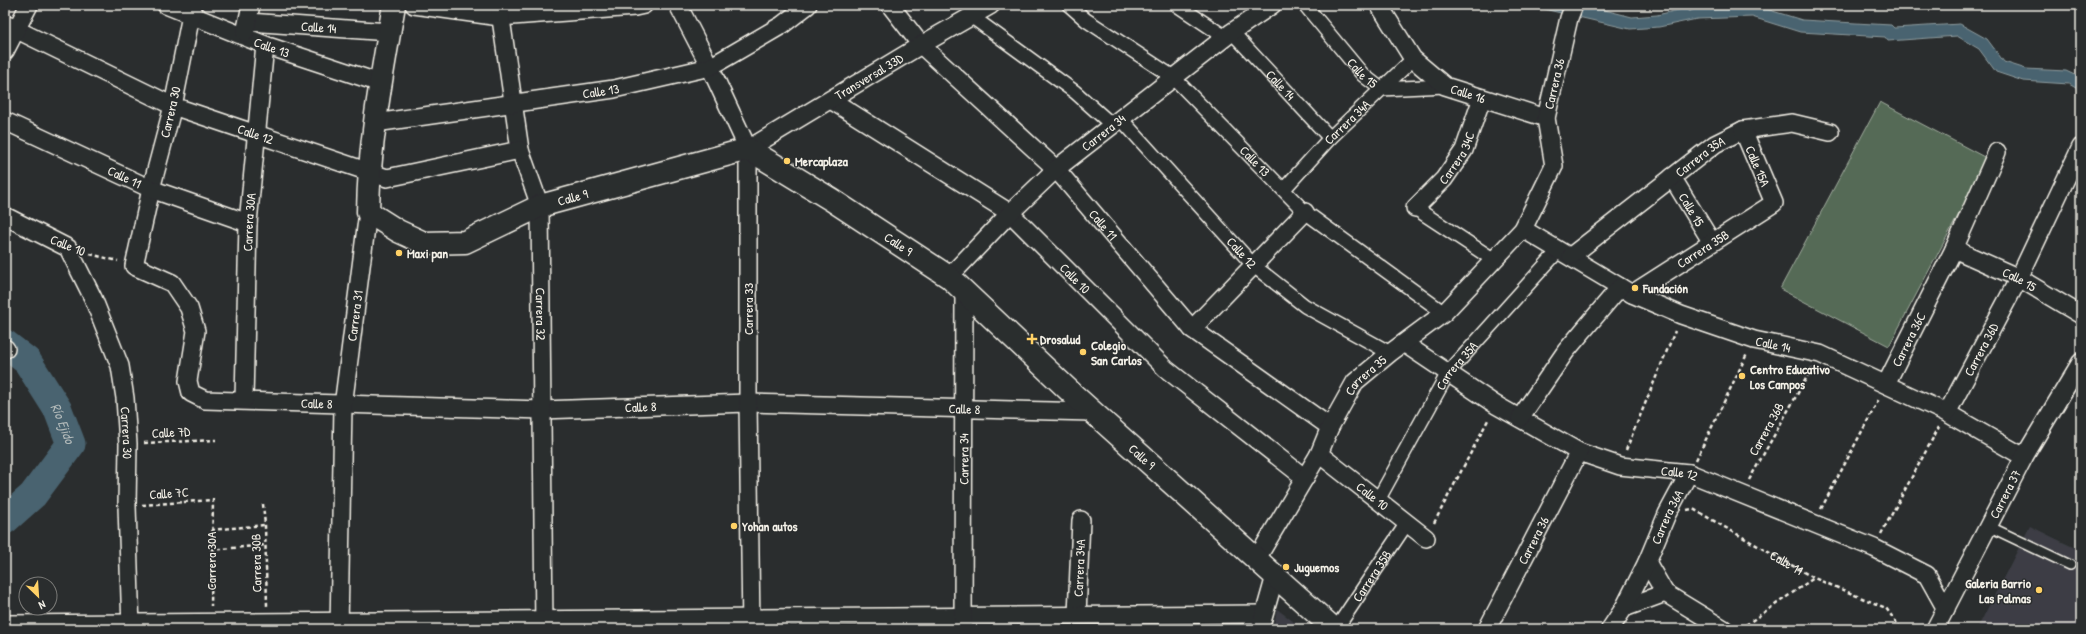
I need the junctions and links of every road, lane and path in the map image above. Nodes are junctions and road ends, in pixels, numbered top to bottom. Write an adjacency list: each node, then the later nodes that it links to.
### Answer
1 (29, 5): 20 (street)
2 (166, 5): 16 (street, Calle 13)
3 (251, 5): 21 (street)
4 (394, 5): 22 (street, Carrera 31)
5 (414, 5): 17 (street)
6 (644, 5): 17 (street)
7 (678, 5): 28 (street, Carrera 33)
8 (808, 5): 28 (street, Calle 13)
9 (890, 5): 25 (street, Calle 11)
10 (991, 5): 19 (street, Transversal 33D)
11 (1069, 5): 29 (street, Calle 13)
12 (1177, 5): 23 (street, Calle 14)
13 (1272, 5): 23 (street, Carrera 34)
14 (1305, 5): 32 (street, Calle 15)
15 (1379, 5): 27 (street, Calle 16)
16 (191, 11): 21 (street, Calle 13); 36 (street, Carrera 30)
17 (500, 11): 35 (street, Carrera 32)
18 (1572, 12): 37 (street, Carrera 36)
19 (971, 16): 25 (street, Transversal 33D); 39 (street, Calle 12)
20 (11, 27): 26 (street); 36 (street, Calle 12)
21 (246, 29): 22 (street, Calle 14); 24 (street, Calle 13)
22 (389, 32): 30 (street, Carrera 31)
23 (1229, 34): 29 (street, Carrera 34); 44 (street, Calle 14)
24 (265, 45): 30 (street, Calle 13); 43 (street, Carrera 30A)
25 (921, 45): 34 (street, Transversal 33D); 49 (street, Calle 11)
26 (5, 51)
27 (1413, 59): 31 (street, Calle 16); 32 (street, Carrera 34A)
28 (710, 67): 35 (street, Calle 13); 46 (street, Carrera 33)
29 (1173, 78): 39 (street, Carrera 34); 53 (street, Calle 13)
30 (380, 83): 40 (street, Carrera 31)
31 (1445, 86): 32 (street, Calle 15); 33 (street, Calle 16)
32 (1381, 89): 44 (street, Carrera 34A)
33 (1482, 98): 37 (street, Calle 16); 56 (street, Carrera 34C)
34 (831, 100): 46 (street, Transversal 33D); 59 (street, Calle 10)
35 (512, 104): 40 (street, Calle 13); 47 (street, Carrera 32)
36 (173, 106): 43 (street, Calle 12); 52 (street, Carrera 30)
37 (1546, 118): 62 (street, Carrera 36)
38 (5, 121): 52 (street, Calle 11)
39 (1116, 122): 49 (street, Carrera 34); 69 (street, Calle 12)
40 (375, 123): 50 (street, Carrera 31)
41 (1743, 130): 42 (street, Carrera 35A); 51 (street, Carrera 35A); 54 (street, Calle 15A)
42 (1830, 132)
43 (255, 133): 50 (street, Calle 12); 61 (street, Carrera 30A)
44 (1330, 138): 53 (street, Carrera 34A)
45 (2081, 147): 70 (street, Carrera 36D)
46 (748, 149): 55 (street, Calle 9); 71 (street, Calle 9); 85 (street, Carrera 33)
47 (520, 150): 50 (street, Calle 12); 55 (street, Carrera 32)
48 (1997, 152): 65 (street, Carrera 36C)
49 (1056, 169): 59 (street, Carrera 34); 76 (street, Calle 11)
50 (369, 171): 57 (street, Carrera 31)
51 (1672, 177): 63 (street, Calle 15); 66 (street, Carrera 35A)
52 (151, 189): 61 (street, Calle 11); 68 (street, Carrera 30)
53 (1284, 189): 58 (street, Calle 13)
54 (1774, 203): 63 (street, Carrera 35B)
55 (540, 206): 57 (street, Calle 9); 89 (street, Carrera 32)
56 (1415, 208): 67 (street)
57 (368, 212): 87 (street, Carrera 31)
58 (1305, 212): 69 (street); 73 (street, Calle 13)
59 (1010, 213): 71 (street, Carrera 34); 101 (street, Calle 10)
60 (5, 216): 64 (street, Calle 10)
61 (248, 223): 84 (street, Carrera 30A)
62 (1523, 229): 66 (street, Calle 14); 67 (street, Carrera 35)
63 (1711, 241): 72 (street, Carrera 35B)
64 (68, 248): 68 (path, Calle 10); 95 (street, Carrera 30)
65 (1954, 248): 70 (street, Calle 15); 83 (street, Carrera 36C)
66 (1565, 253): 72 (street, Calle 14); 82 (street, Carrera 35A)
67 (1494, 260): 73 (street, Carrera 35)
68 (134, 266): 84 (street, Calle 8)
69 (1254, 266): 76 (street); 79 (street, Calle 12)
70 (2019, 278): 75 (street, Calle 15); 91 (street, Carrera 36D)
71 (957, 283): 88 (street, Carrera 34); 90 (street, Calle 9)
72 (1626, 291): 74 (street, Calle 14); 92 (street, Carrera 35B)
73 (1444, 313): 78 (street, Carrera 35)
74 (1681, 315): 77 (street, Calle 14); 99 (path)
75 (2081, 315)
76 (1192, 329): 93 (street, Calle 11)
77 (1754, 340): 80 (street, Calle 14); 100 (path)
78 (1405, 344): 79 (street, Carrera 35); 82 (street, Calle 12)
79 (1390, 353): 93 (street, Carrera 35)
80 (1820, 354): 83 (street, Calle 14); 102 (path, Carrera 36B)
81 (2081, 362): 98 (street, Carrera 37)
82 (1448, 373): 86 (street, Calle 12); 104 (street, Carrera 35A)
83 (1886, 384): 91 (street, Calle 14); 110 (path)
84 (244, 400): 87 (street, Calle 8)
85 (748, 403): 88 (street, Calle 8); 89 (street, Calle 8); 133 (street, Carrera 33)
86 (1496, 405): 92 (street, Calle 12); 114 (path)
87 (343, 406): 89 (street, Calle 8); 134 (street, Carrera 31)
88 (963, 409): 90 (street, Calle 8); 130 (street, Carrera 34)
89 (541, 410): 132 (street, Carrera 32)
90 (1092, 412): 118 (street, Calle 9)
91 (1947, 413): 98 (street, Calle 14); 116 (path)
92 (1520, 418): 96 (street, Calle 12)
93 (1330, 427): 97 (street, Carrera 35)
94 (216, 440): 95 (path, Calle 7D)
95 (128, 444): 106 (street, Carrera 30)
96 (1579, 452): 99 (street, Calle 12); 137 (street, Carrera 36)
97 (1319, 454): 101 (street, Carrera 35); 104 (street, Calle 10)
98 (2024, 457): 112 (street, Carrera 37)
99 (1620, 466): 100 (street, Calle 12)
100 (1689, 473): 102 (street, Calle 12); 107 (street, Carrera 36A)
101 (1305, 478): 118 (street, Carrera 35)
102 (1741, 494): 110 (street, Calle 12)
103 (213, 500): 106 (path, Calle 7C); 113 (path, Carrera 30A)
104 (1378, 500): 109 (street, Calle 10)
105 (263, 504): 111 (path, Carrera 30B)
106 (127, 506): 135 (street, Carrera 30)
107 (1667, 514): 119 (street, Carrera 36A); 122 (path, Calle 11)
108 (1081, 520): 126 (street, Carrera 34A)
109 (1407, 523): 114 (street, Calle 10); 136 (street, Carrera 35B)
110 (1813, 524): 116 (street, Calle 12)
111 (265, 525): 113 (path); 115 (path, Carrera 30B)
112 (1988, 526): 120 (lane); 125 (street, Carrera 37)
113 (211, 530): 117 (path, Carrera 30A)
114 (1426, 538)
115 (266, 545): 117 (path); 127 (path, Carrera 30B)
116 (1874, 548): 125 (street, Calle 12)
117 (211, 550): 129 (path, Carrera 30A)
118 (1256, 560): 121 (street, Calle 9)
119 (1647, 562): 123 (street); 124 (street, Carrera 36A)
120 (2070, 565)
121 (1275, 576): 128 (street); 136 (street, Calle 9)
122 (1814, 578): 140 (path); 141 (path, Calle 11)
123 (1665, 593): 124 (street); 139 (street)
124 (1624, 608): 138 (street, Carrera 36A)
125 (1946, 609): 142 (street, Carrera 37)
126 (1077, 616): 128 (street); 130 (street)
127 (268, 622): 129 (street); 134 (street)
128 (1262, 622)
129 (211, 623): 135 (street)
130 (963, 623): 133 (street)
131 (5, 624): 135 (street)
132 (544, 624): 133 (street); 134 (street)
133 (751, 624)
134 (339, 625)
135 (131, 626)
136 (1335, 629)
137 (1488, 629)
138 (1610, 629)
139 (1724, 629)
140 (1740, 629)
141 (1901, 629)
142 (1935, 629)

